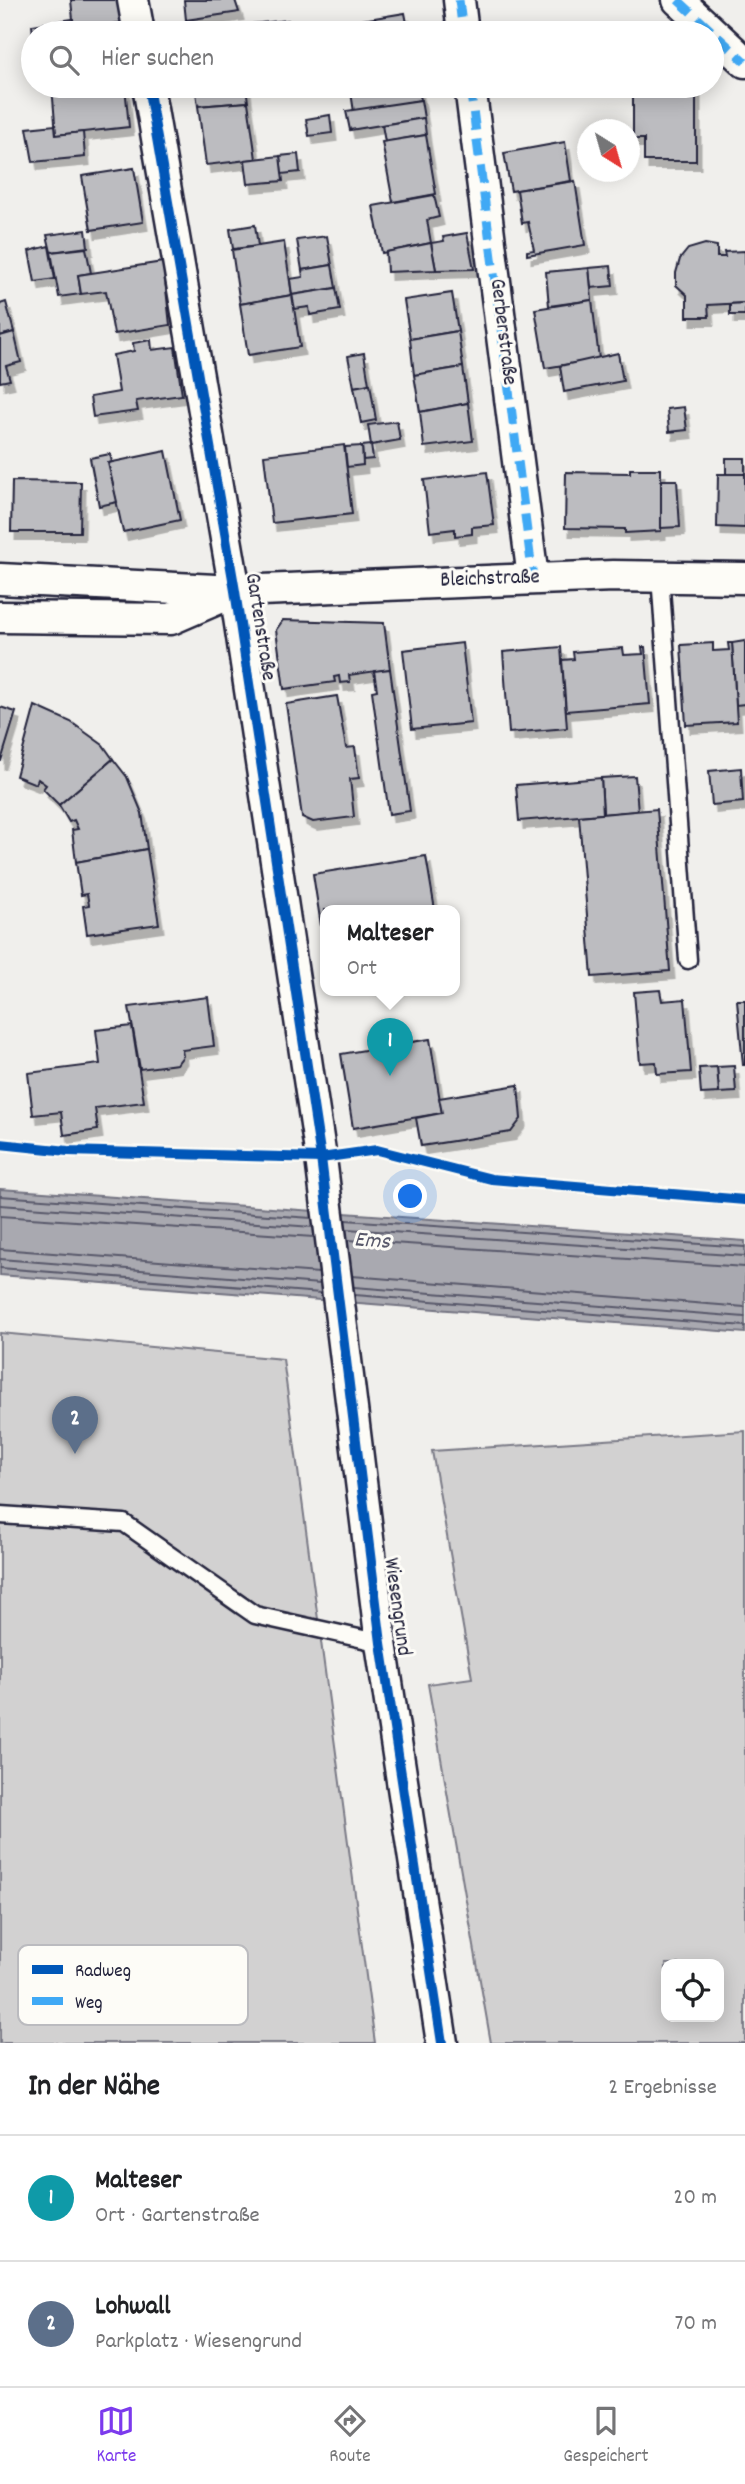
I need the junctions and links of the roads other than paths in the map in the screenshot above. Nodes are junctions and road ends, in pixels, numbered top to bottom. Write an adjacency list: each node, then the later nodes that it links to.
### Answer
1 (133, 0): 4 (street)
2 (459, 0): 5 (street)
3 (677, 0): 6 (street)
4 (137, 21)
5 (462, 21)
6 (700, 21)
7 (724, 43): 8 (street)
8 (745, 62)
9 (150, 98): 15 (street, Gartenstraße)
10 (472, 98): 12 (street, Gerberstraße)
11 (660, 576): 12 (street, Bleichstraße); 13 (street, Bleichstraße); 17 (lane)
12 (533, 578): 15 (street, Bleichstraße)
13 (745, 578)
14 (0, 579): 15 (street, Bleichstraße)
15 (234, 591): 16 (street, Bleichstraße); 18 (street, Gartenstraße)
16 (0, 617)
17 (688, 960)
18 (322, 1175): 20 (street, Wiesengrund)
19 (0, 1516): 20 (lane)
20 (381, 1643): 21 (street, Wiesengrund)
21 (442, 2043)

